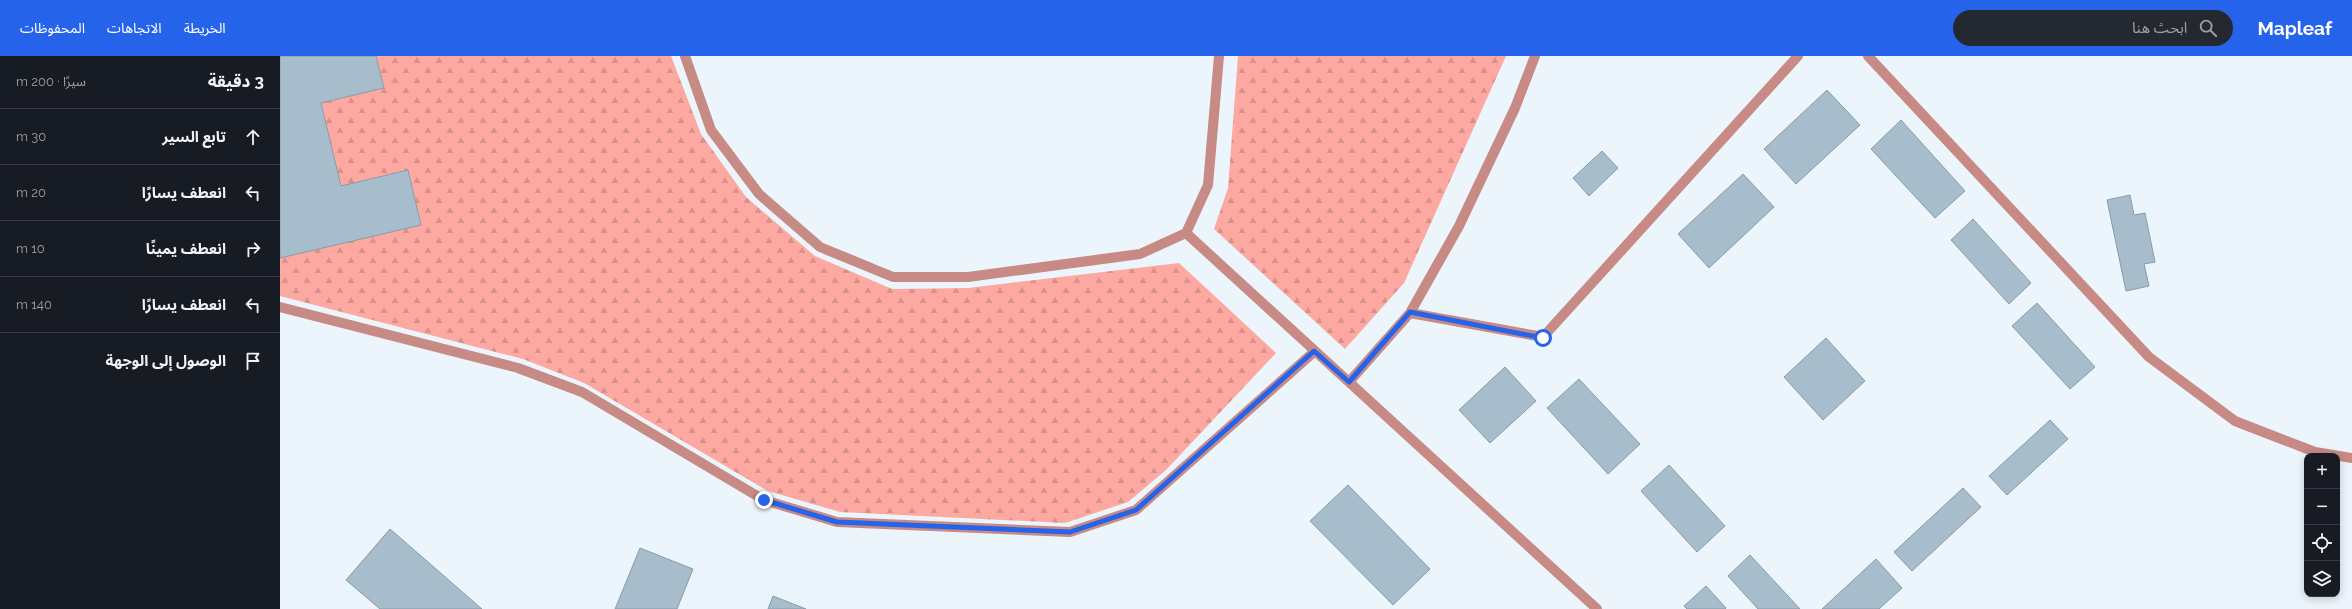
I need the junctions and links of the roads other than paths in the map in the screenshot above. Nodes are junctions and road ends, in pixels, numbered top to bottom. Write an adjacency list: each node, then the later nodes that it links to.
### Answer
1 (685, 56): 6 (street)
2 (1219, 56): 6 (street)
3 (1535, 56): 8 (street)
4 (1798, 56): 8 (street)
5 (1868, 56): 11 (street)
6 (1186, 233): 9 (street)
7 (280, 306): 9 (street)
8 (1410, 312): 10 (street)
9 (1314, 351): 10 (street)
10 (1349, 382): 12 (street)
11 (2352, 458)
12 (1597, 609)

